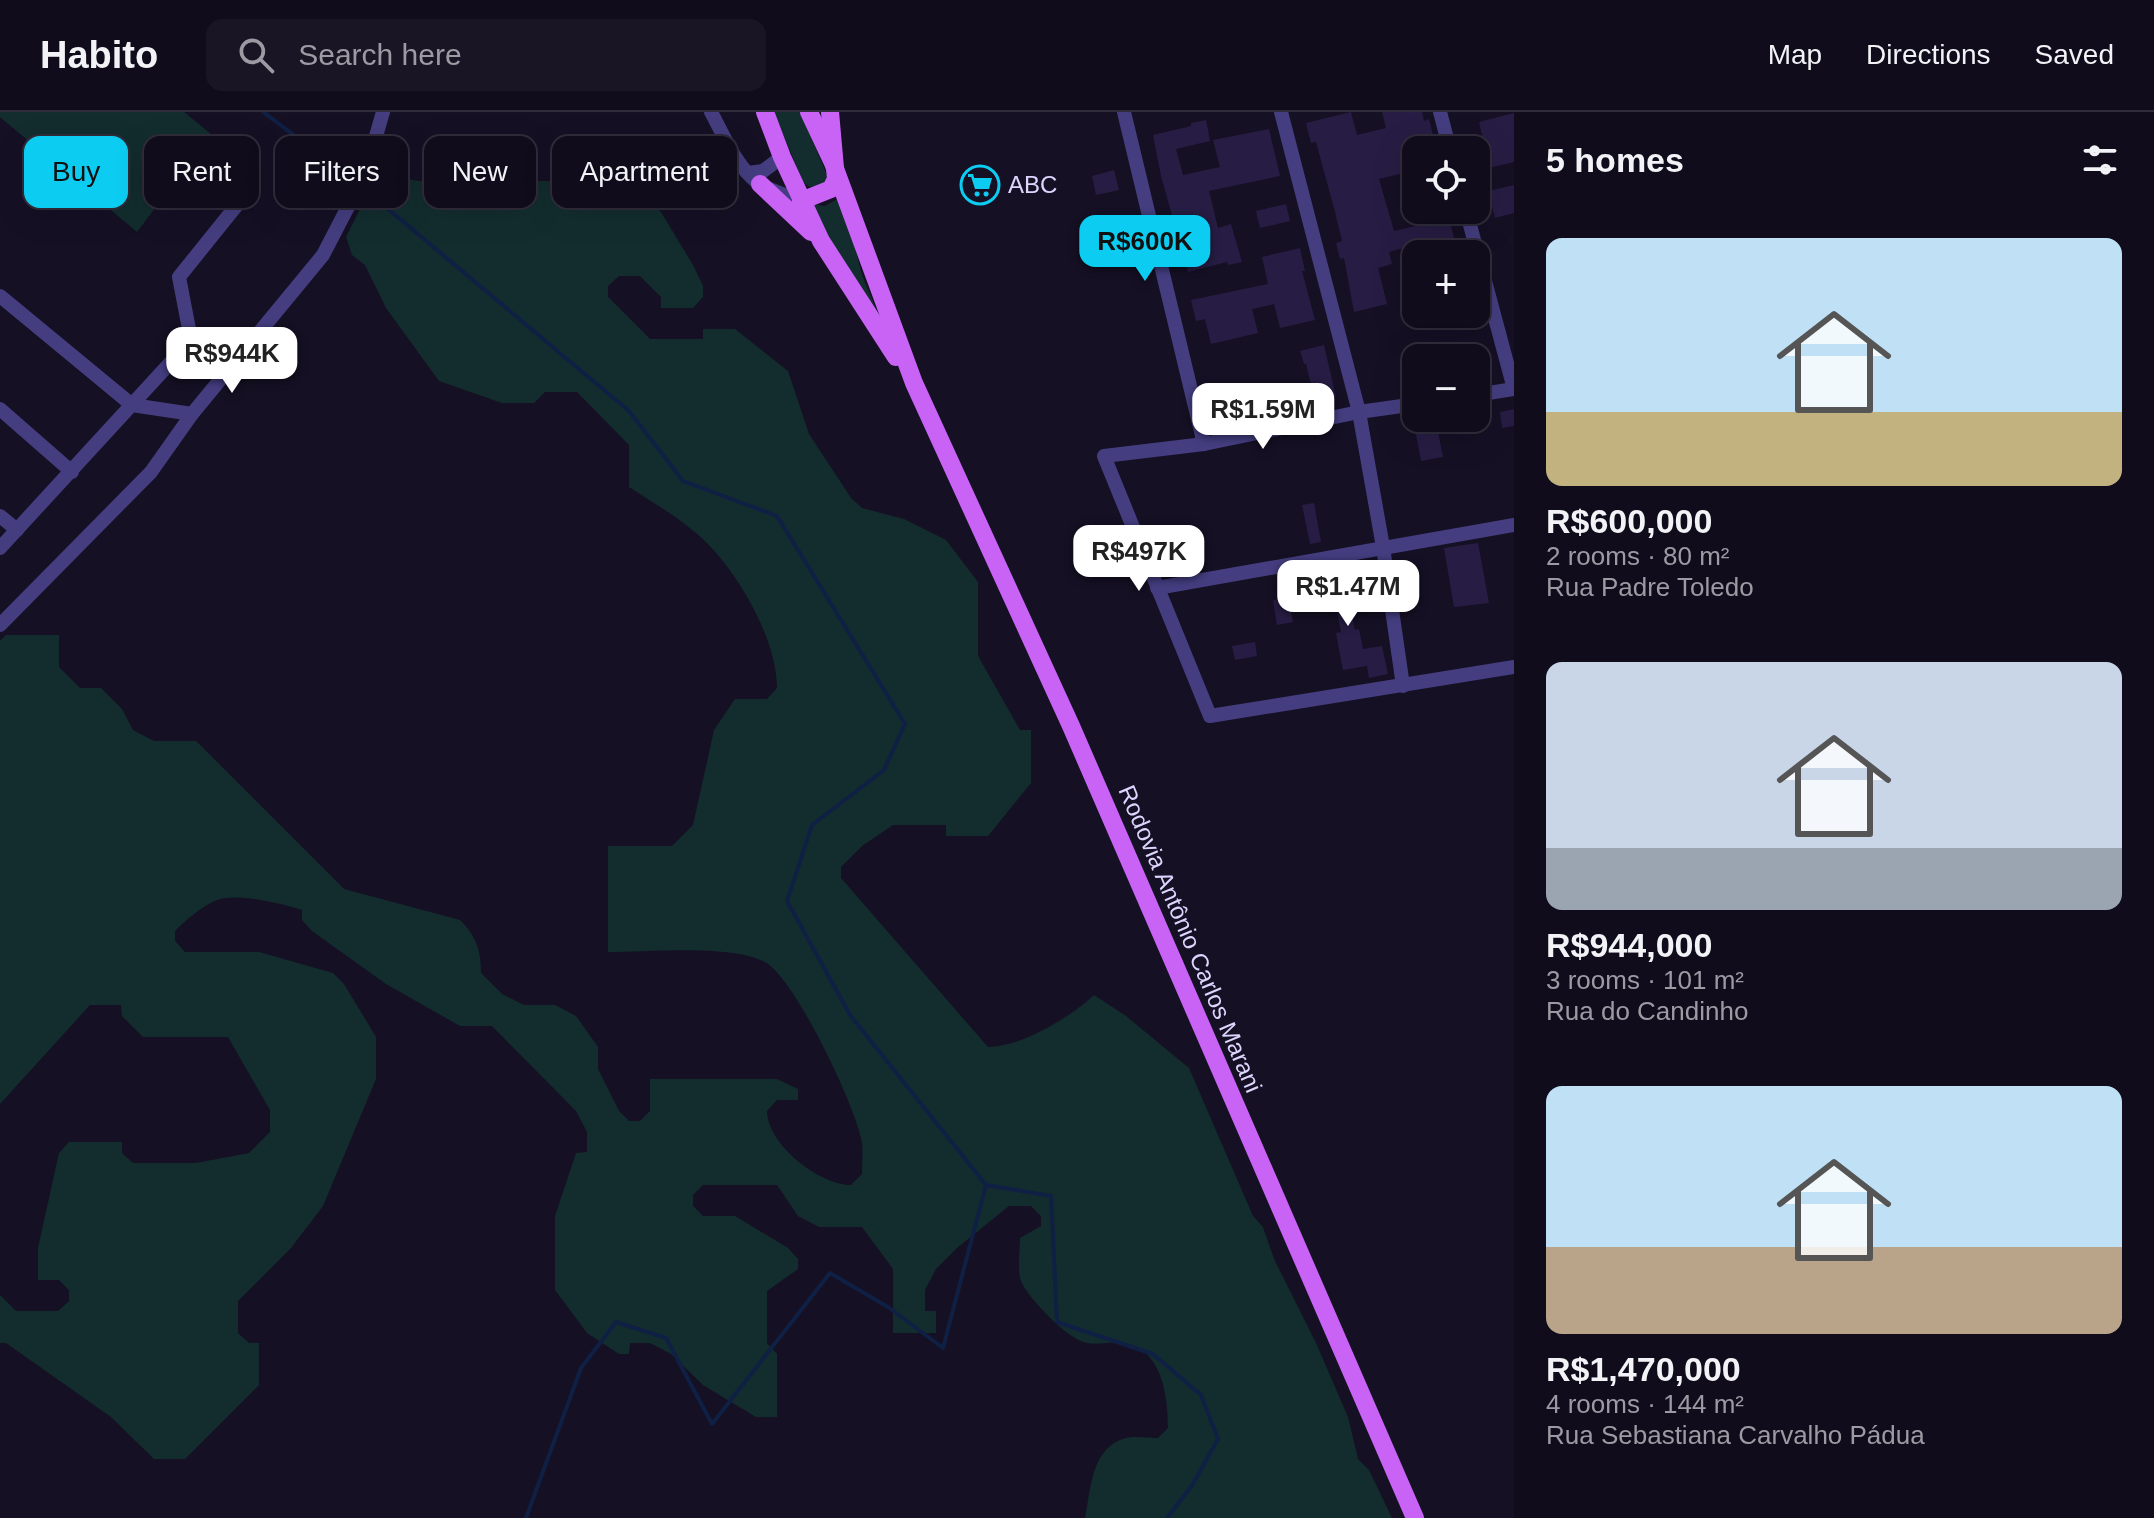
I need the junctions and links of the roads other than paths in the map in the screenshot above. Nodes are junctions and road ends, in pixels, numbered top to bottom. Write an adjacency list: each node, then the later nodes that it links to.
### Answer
1 (383, 112): 25 (street)
2 (711, 112): 12 (street)
3 (765, 112): 10 (main road, Rodovia Antônio Carlos Marani)
4 (809, 112): 11 (main road, Rodovia Antônio Carlos Marani)
5 (830, 112): 11 (main road)
6 (1124, 112): 26 (street)
7 (1281, 112): 24 (street)
8 (1440, 112): 9 (street)
9 (1446, 136)
10 (782, 157): 12 (street); 13 (main road, Rodovia Antônio Carlos Marani)
11 (833, 163): 13 (main road); 18 (main road, Rodovia Antônio Carlos Marani)
12 (754, 179): 13 (street); 16 (main road)
13 (801, 201): 16 (main road, Rodovia Antônio Carlos Marani)
14 (235, 208): 21 (street)
15 (1470, 224): 19 (street)
16 (821, 241): 18 (main road, Rodovia Antônio Carlos Marani)
17 (0, 296): 21 (street)
18 (914, 383): 37 (main road, Rodovia Antônio Carlos Marani)
19 (1514, 389): 20 (street)
20 (1490, 393)
21 (132, 405): 25 (street); 27 (street)
22 (1402, 406): 24 (street)
23 (0, 409): 27 (street)
24 (1359, 412): 26 (street); 31 (street)
25 (192, 414): 34 (street)
26 (1204, 444): 33 (street)
27 (72, 472): 30 (street)
28 (0, 516): 30 (street)
29 (1514, 525): 31 (street)
30 (17, 530): 32 (street)
31 (1383, 547): 33 (street); 36 (street)
32 (0, 548)
33 (1157, 588): 36 (street)
34 (0, 625)
35 (1514, 667): 36 (street)
36 (1403, 686)
37 (1415, 1518)

